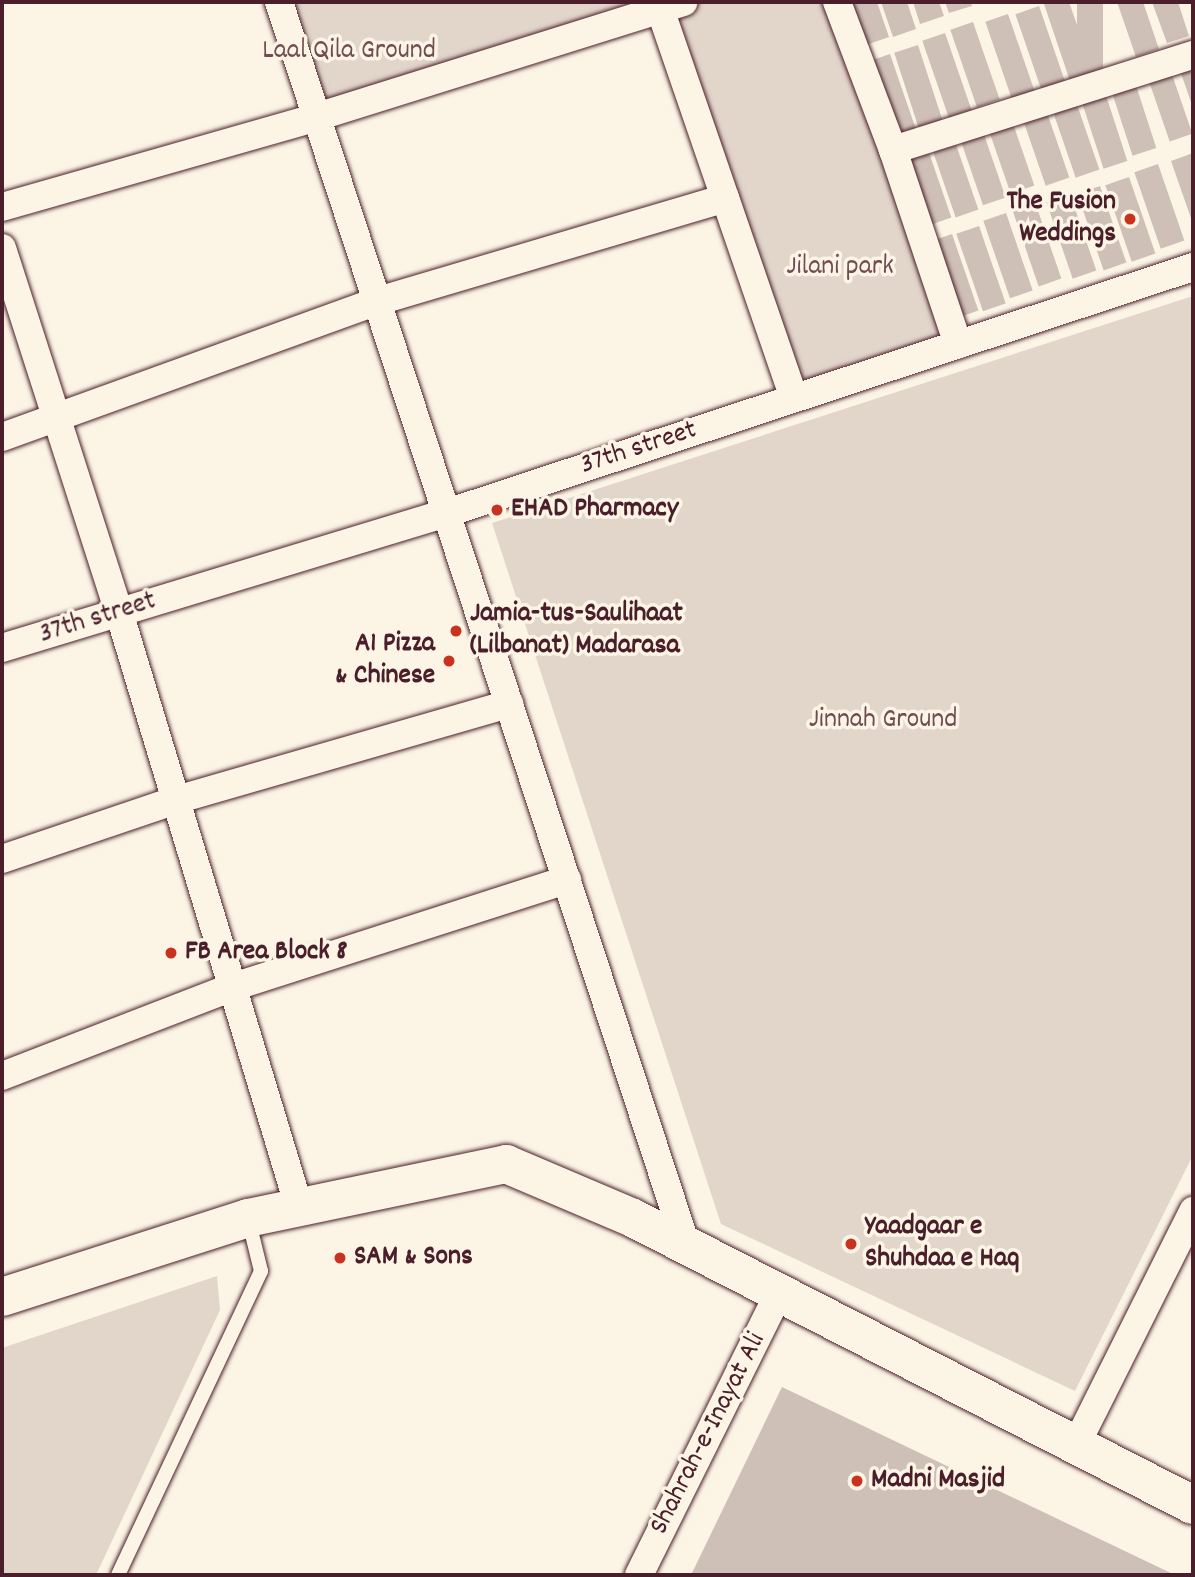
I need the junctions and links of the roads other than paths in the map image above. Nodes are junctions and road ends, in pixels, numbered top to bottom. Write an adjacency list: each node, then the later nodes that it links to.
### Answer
1 (279, 2): 5 (street)
2 (837, 2): 6 (street)
3 (671, 6): 5 (street); 7 (street)
4 (1193, 55): 6 (street)
5 (317, 117): 8 (street); 11 (street)
6 (893, 150): 12 (street)
7 (725, 198): 11 (street); 13 (street)
8 (2, 207)
9 (2, 248): 14 (street)
10 (1193, 267): 12 (street, 37th street)
11 (378, 301): 14 (street); 16 (street)
12 (958, 344): 13 (street, 37th street)
13 (794, 398): 16 (street, 37th street)
14 (57, 419): 15 (street); 17 (street)
15 (2, 437)
16 (447, 513): 17 (street, 37th street); 19 (street)
17 (119, 612): 18 (street, 37th street); 20 (street)
18 (2, 649)
19 (509, 704): 20 (street); 22 (street)
20 (176, 800): 21 (street); 23 (street)
21 (2, 859)
22 (567, 880): 23 (street); 28 (street)
23 (233, 987): 24 (street); 25 (street)
24 (2, 1076)
25 (299, 1207): 27 (street); 28 (street)
26 (1193, 1211): 31 (street)
27 (248, 1218): 30 (street); 33 (lane)
28 (686, 1245): 29 (street)
29 (779, 1293): 31 (street); 34 (street, Shahrah-e-Inayat Ali)
30 (2, 1297)
31 (1076, 1445): 32 (street)
32 (1193, 1505)
33 (118, 1575)
34 (639, 1575)

